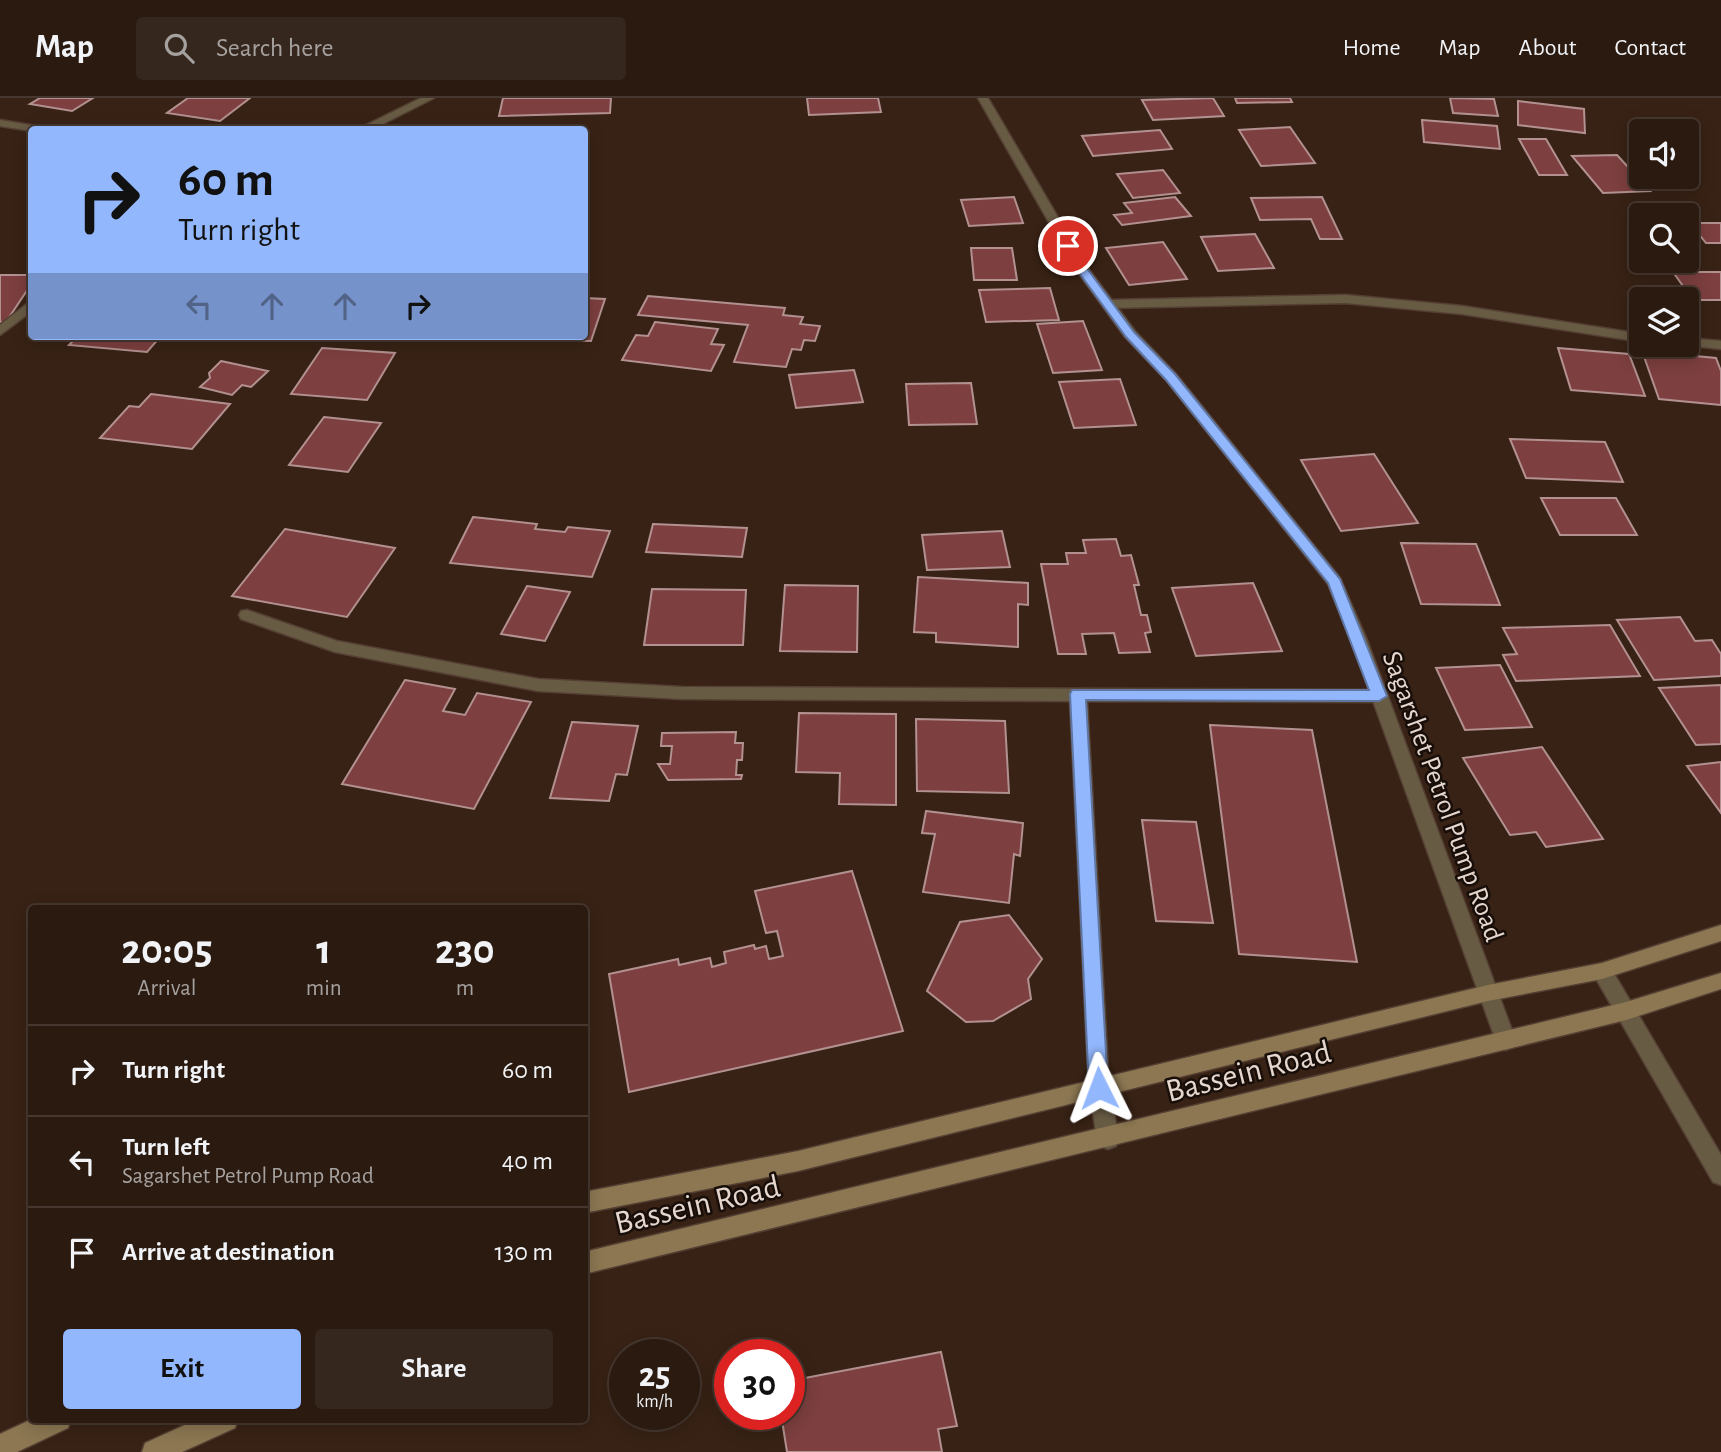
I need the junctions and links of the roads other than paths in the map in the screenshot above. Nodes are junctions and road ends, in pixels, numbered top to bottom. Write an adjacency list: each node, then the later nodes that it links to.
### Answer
1 (429, 98): 4 (street)
2 (984, 98): 6 (street, Sagarshet Petrol Pump Road)
3 (0, 123): 5 (street)
4 (370, 126)
5 (28, 128)
6 (1109, 304): 9 (street); 14 (street, Sagarshet Petrol Pump Road)
7 (28, 307): 8 (street)
8 (0, 331)
9 (1629, 336)
10 (1699, 343): 11 (street)
11 (1721, 345)
12 (247, 615): 13 (street)
13 (1078, 694): 14 (street); 21 (street)
14 (1379, 696): 18 (street, Sagarshet Petrol Pump Road)
15 (1721, 933): 16 (main road, Bassein Road)
16 (1602, 971): 18 (main road, Bassein Road); 19 (street)
17 (1721, 981): 19 (main road, Bassein Road)
18 (1488, 993): 20 (street, Sagarshet Petrol Pump Road); 21 (main road, Bassein Road)
19 (1626, 1011): 20 (main road, Bassein Road); 23 (street)
20 (1506, 1041): 22 (main road, Bassein Road)
21 (1099, 1088): 22 (street); 24 (main road, Bassein Road)
22 (1108, 1139): 25 (main road, Bassein Road)
23 (1721, 1175)
24 (588, 1202)
25 (588, 1262)
26 (51, 1423): 28 (main road)
27 (217, 1423): 29 (main road)
28 (0, 1447)
29 (154, 1452)

